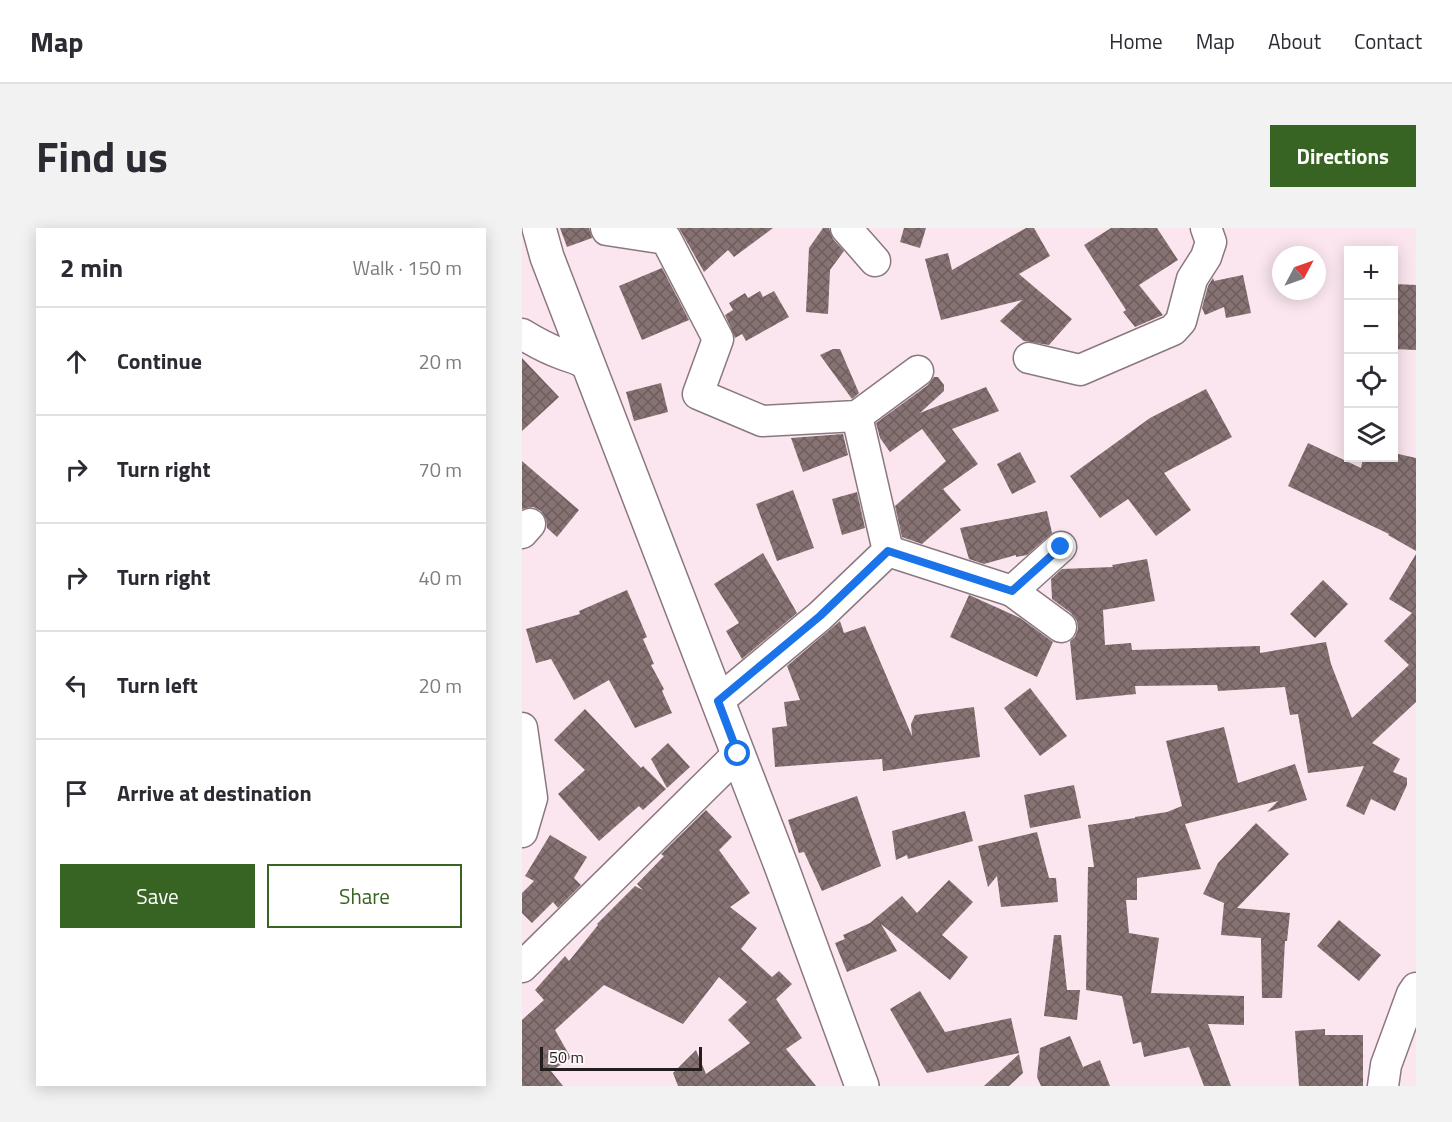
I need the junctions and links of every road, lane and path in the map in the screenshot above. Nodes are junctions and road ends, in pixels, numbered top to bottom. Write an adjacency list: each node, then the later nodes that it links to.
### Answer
1 (539, 228): 8 (main road)
2 (606, 228): 10 (street)
3 (846, 228): 5 (street)
4 (1206, 228): 7 (street)
5 (875, 261)
6 (522, 334): 8 (street)
7 (1029, 358)
8 (589, 366): 15 (main road)
9 (918, 371): 10 (street)
10 (857, 416): 12 (street)
11 (1061, 547): 13 (street)
12 (888, 551): 13 (street); 15 (street)
13 (1012, 591): 14 (street)
14 (1061, 627)
15 (718, 701): 17 (main road)
16 (522, 728): 18 (street)
17 (738, 754): 19 (street); 21 (main road)
18 (522, 832)
19 (522, 967)
20 (1416, 988): 22 (street)
21 (862, 1086)
22 (1383, 1086)

